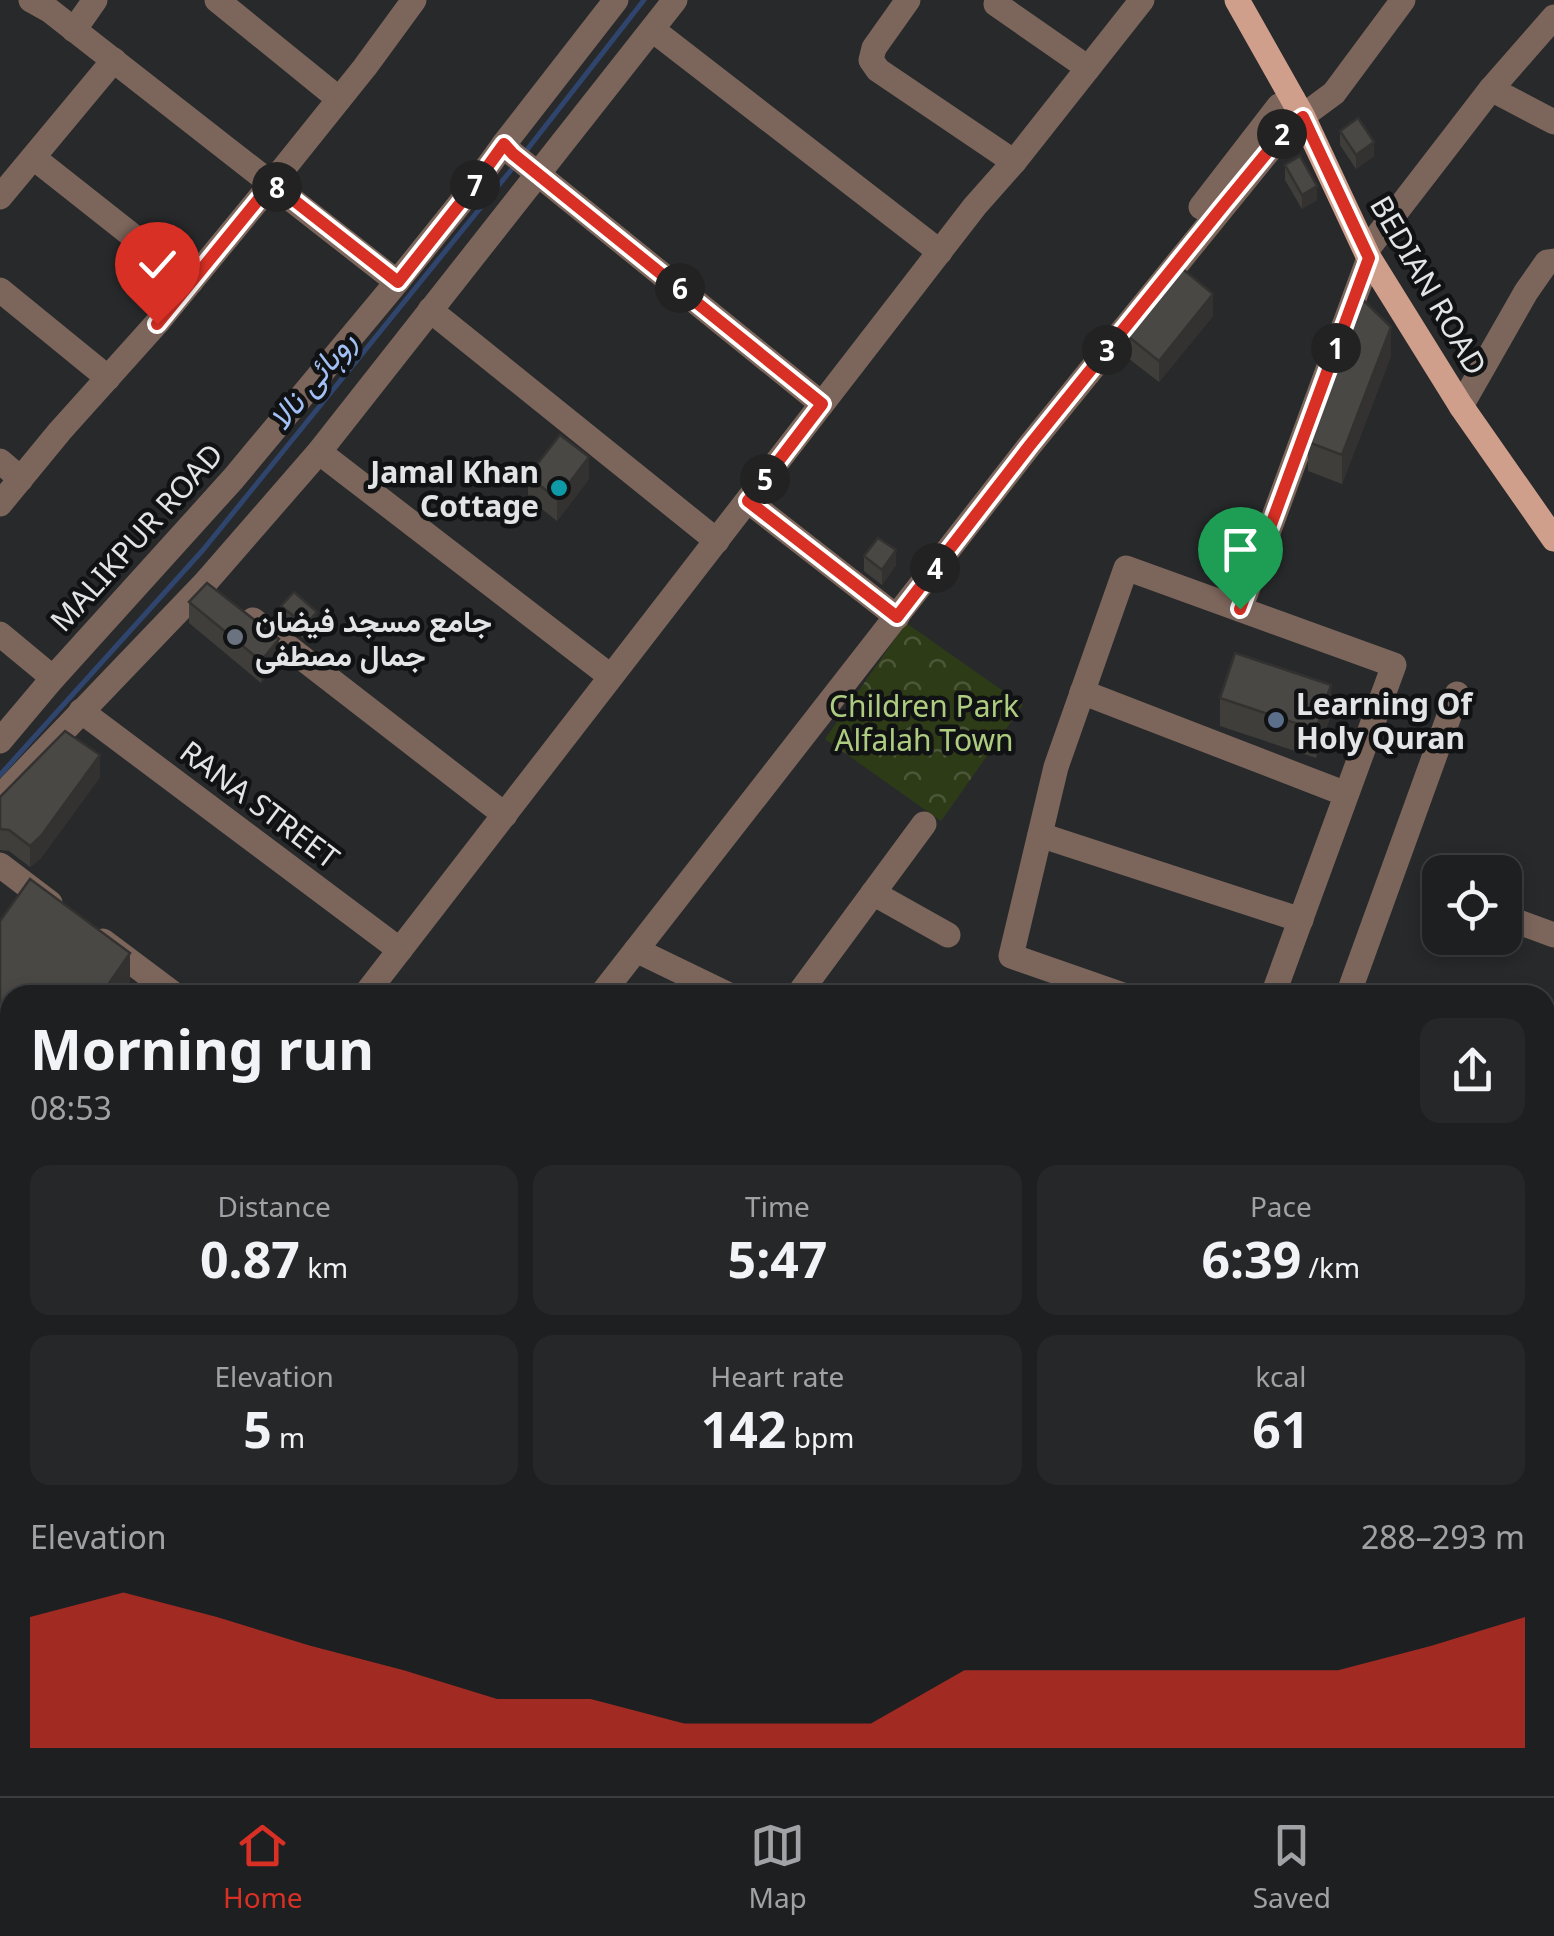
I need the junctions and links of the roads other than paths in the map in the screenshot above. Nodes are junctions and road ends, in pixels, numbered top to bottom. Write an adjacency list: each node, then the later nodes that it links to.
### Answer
1 (31, 0): 13 (street)
2 (95, 0): 13 (street)
3 (217, 0): 18 (street)
4 (616, 0): 22 (street, MALIKPUR ROAD)
5 (675, 0): 14 (street)
6 (908, 0): 23 (street)
7 (1142, 0): 16 (street)
8 (1237, 0): 19 (main road, BEDIAN ROAD)
9 (1403, 0): 19 (street)
10 (402, 4): 18 (street)
11 (996, 4): 16 (street)
12 (1553, 19): 17 (street)
13 (74, 30): 15 (street)
14 (653, 30): 22 (street); 26 (street)
15 (114, 60): 21 (street); 24 (street)
16 (1088, 68): 23 (street)
17 (1490, 90): 20 (street); 27 (street)
18 (339, 99): 24 (street)
19 (1298, 108): 27 (main road, BEDIAN ROAD); 45 (street)
20 (1554, 122)
21 (34, 158): 25 (street); 29 (street)
22 (520, 159): 30 (street, MALIKPUR ROAD); 32 (street); 34 (street)
23 (1014, 162): 26 (street)
24 (272, 183): 29 (street); 30 (street)
25 (0, 197)
26 (940, 252): 34 (street)
27 (1367, 254): 35 (main road, BEDIAN ROAD); 44 (street)
28 (1554, 262): 35 (street)
29 (191, 282): 33 (street)
30 (398, 282): 48 (street, MALIKPUR ROAD)
31 (0, 290): 33 (street)
32 (430, 310): 36 (street); 42 (street)
33 (108, 378): 38 (street)
34 (822, 404): 39 (street)
35 (1462, 406): 41 (main road, BEDIAN ROAD)
36 (319, 452): 43 (street); 47 (street)
37 (0, 461): 38 (street)
38 (21, 479): 40 (street)
39 (748, 501): 42 (street); 45 (street)
40 (0, 504)
41 (1554, 539)
42 (717, 541): 47 (street)
43 (221, 595): 51 (street); 55 (street)
44 (1240, 609): 49 (street); 53 (street)
45 (892, 613): 65 (street); 68 (street)
46 (0, 634): 48 (street)
47 (610, 676): 55 (street)
48 (53, 678): 52 (street, MALIKPUR ROAD)
49 (1082, 692): 53 (street); 57 (street)
50 (1457, 694): 74 (street)
51 (82, 711): 54 (street); 64 (street, RANA STREET)
52 (0, 741)
53 (1346, 794): 60 (street)
54 (0, 797)
55 (505, 815): 64 (street)
56 (924, 824): 59 (street)
57 (1040, 835): 60 (street); 72 (street)
58 (0, 865): 66 (street)
59 (874, 893): 62 (street); 71 (street)
60 (1300, 920): 73 (street)
61 (1522, 924): 63 (street)
62 (948, 935)
63 (1554, 935)
64 (400, 950): 67 (street)
65 (636, 950): 69 (street); 70 (street)
66 (162, 985)
67 (372, 985)
68 (594, 985)
69 (610, 985)
70 (708, 985)
71 (805, 985)
72 (1094, 985)
73 (1277, 985)
74 (1352, 985)

